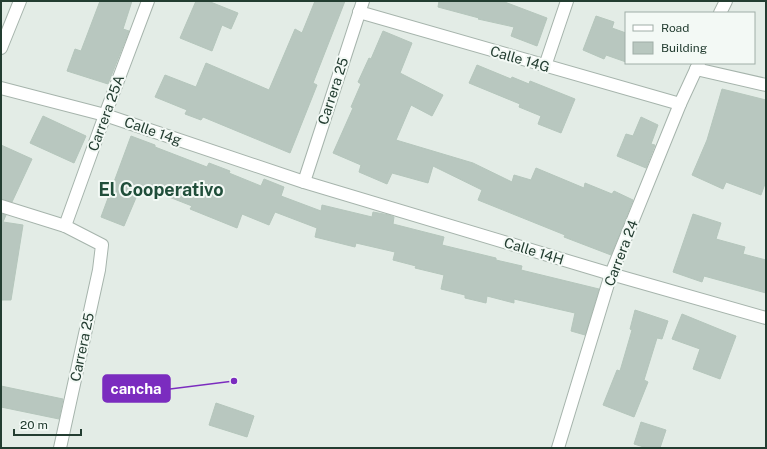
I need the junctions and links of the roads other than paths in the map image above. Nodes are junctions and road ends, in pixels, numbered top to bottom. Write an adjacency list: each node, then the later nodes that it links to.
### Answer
1 (20, 1): 7 (street)
2 (148, 1): 13 (street, Carrera 25A)
3 (566, 1): 8 (street)
4 (726, 1): 6 (street)
5 (361, 7): 8 (street, Calle 14G); 14 (street, Carrera 25)
6 (720, 12)
7 (1, 48)
8 (545, 66): 12 (street, Calle 14G)
9 (698, 66): 10 (street); 12 (street, Carrera 24)
10 (766, 85)
11 (1, 88): 13 (street, Calle 14g)
12 (680, 104): 17 (street, Carrera 24)
13 (104, 115): 14 (street, Calle 14g); 16 (street, Carrera 25A)
14 (304, 182): 17 (street, Calle 14H)
15 (1, 206): 16 (street)
16 (65, 226): 19 (street, Carrera 25)
17 (611, 274): 18 (street, Calle 14H); 20 (street, Carrera 24)
18 (766, 318)
19 (60, 448)
20 (558, 448)

